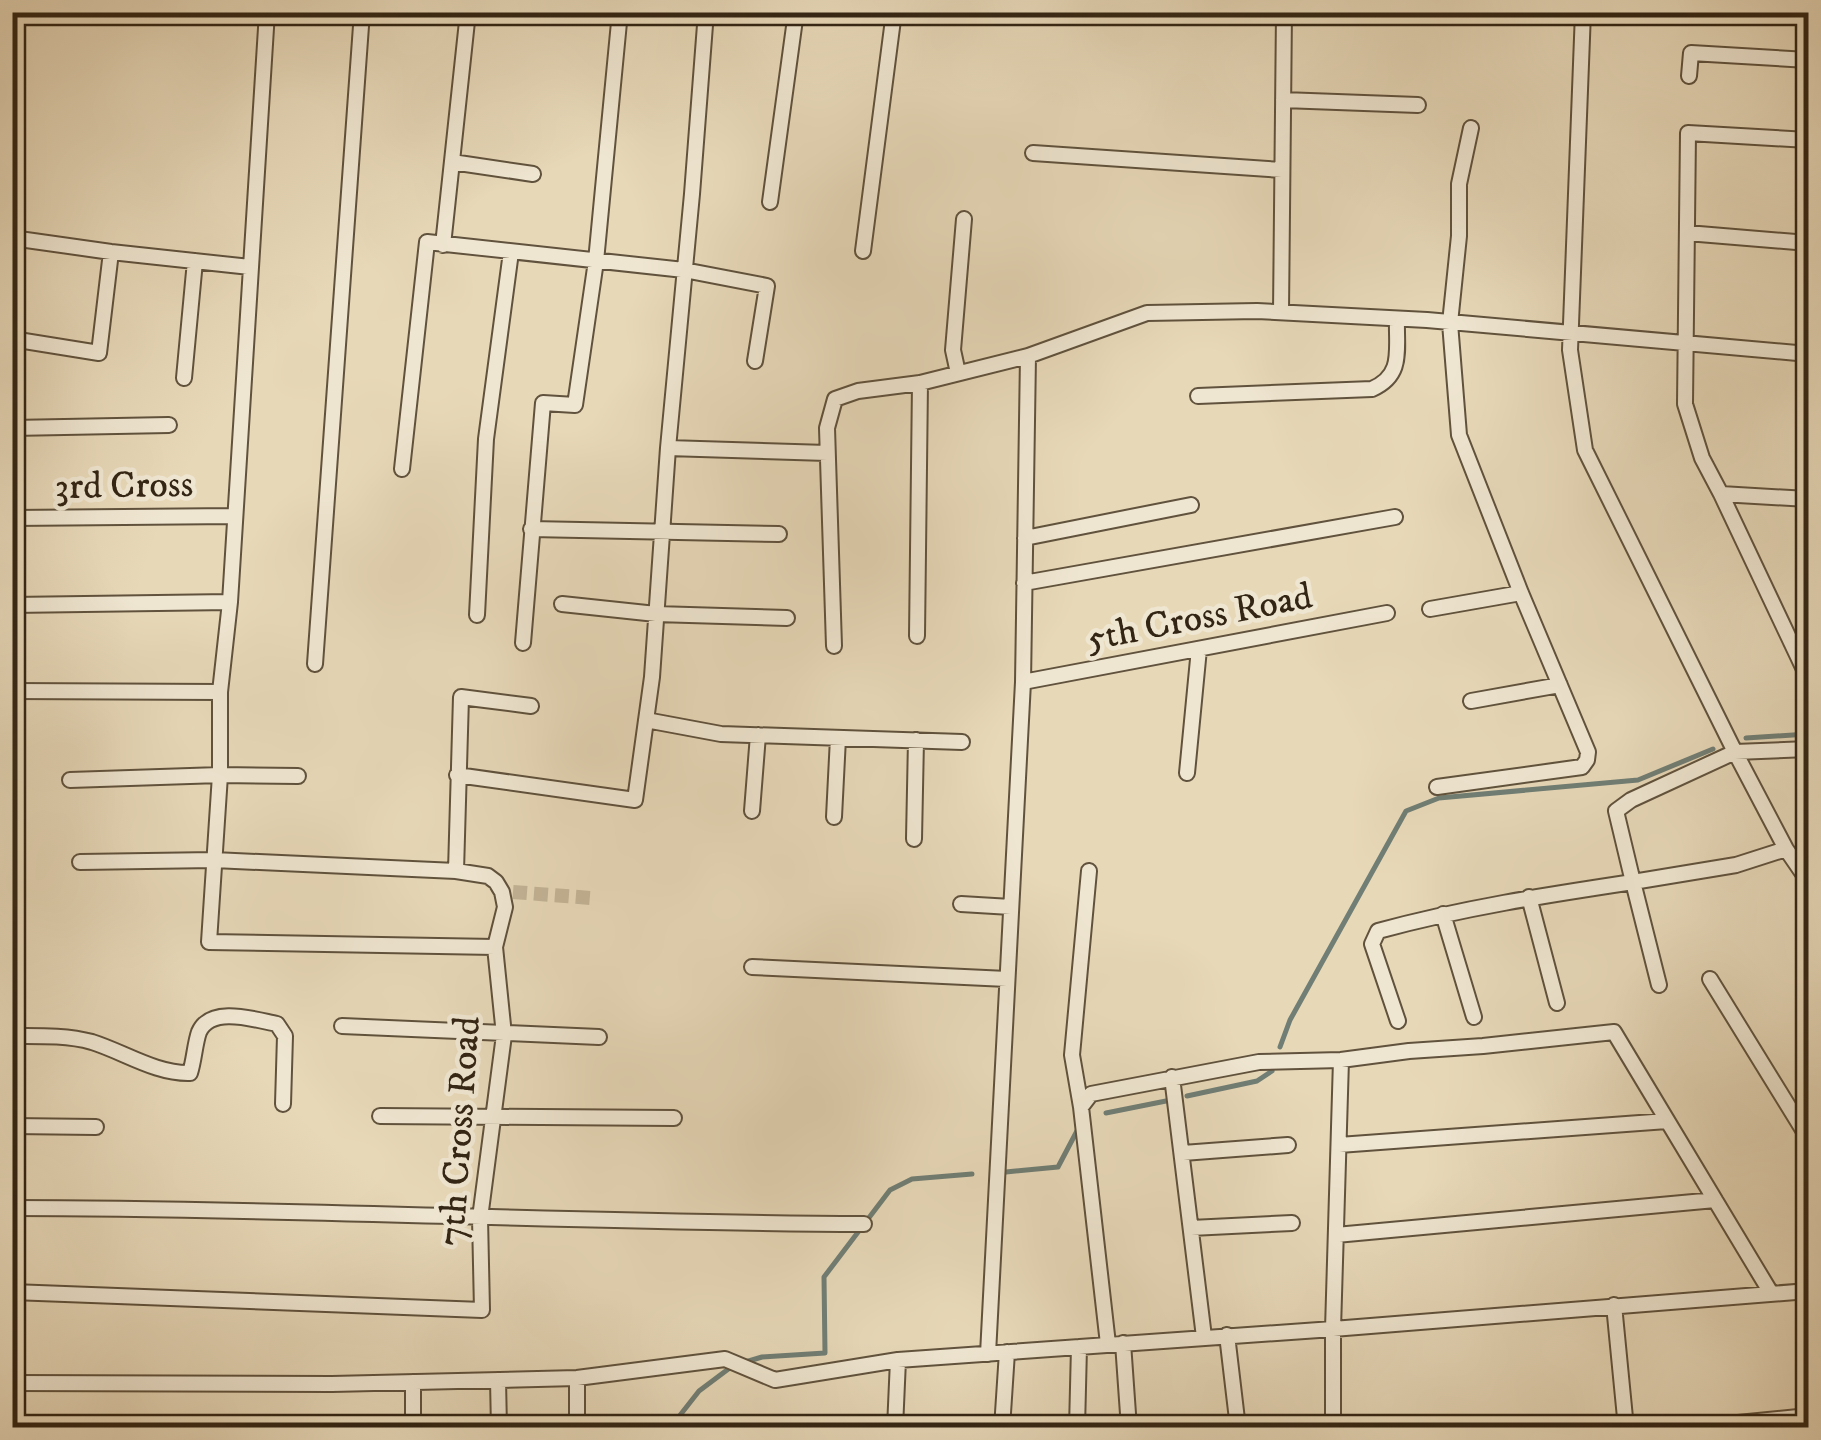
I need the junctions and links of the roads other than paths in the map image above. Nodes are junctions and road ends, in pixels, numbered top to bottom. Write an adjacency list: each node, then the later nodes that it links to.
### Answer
1 (267, 12): 32 (street)
2 (362, 12): 76 (street)
3 (468, 12): 18 (street)
4 (592, 12): 10 (street)
5 (706, 12): 33 (street)
6 (796, 12): 21 (street)
7 (894, 12): 27 (street)
8 (1284, 12): 13 (street)
9 (1583, 12): 37 (street)
10 (620, 14): 31 (street)
11 (1808, 60): 12 (street)
12 (1689, 76)
13 (1283, 100): 14 (street); 19 (street)
14 (1418, 105)
15 (1471, 128): 36 (street)
16 (1808, 140): 23 (street)
17 (1033, 153): 19 (street)
18 (452, 162): 20 (street); 26 (street)
19 (1282, 170): 34 (street)
20 (533, 174)
21 (770, 202)
22 (964, 218): 43 (street)
23 (1687, 234): 25 (street); 39 (street)
24 (12, 238): 28 (street)
25 (1808, 243)
26 (443, 245): 29 (street); 51 (street)
27 (863, 251)
28 (112, 252): 30 (street); 38 (street)
29 (511, 252): 31 (street); 70 (street)
30 (194, 261): 32 (street); 44 (street)
31 (596, 262): 33 (street); 58 (street)
32 (250, 267): 55 (street)
33 (684, 270): 42 (street); 49 (street)
34 (1281, 312): 35 (street); 41 (street)
35 (1397, 319): 36 (street); 46 (street)
36 (1450, 323): 37 (street); 63 (street)
37 (1571, 335): 39 (street); 90 (street)
38 (12, 339)
39 (1685, 344): 40 (street); 52 (street)
40 (1808, 354)
41 (1028, 356): 43 (street); 61 (street)
42 (755, 361)
43 (958, 374): 45 (street)
44 (184, 378)
45 (920, 383): 50 (street); 72 (street)
46 (1198, 396)
47 (169, 425): 48 (street)
48 (12, 428)
49 (668, 448): 50 (street); 59 (street)
50 (827, 453): 74 (street)
51 (402, 469)
52 (1721, 494): 53 (street); 77 (street)
53 (1808, 500)
54 (1191, 506): 61 (street)
55 (235, 516): 57 (street, 3rd Cross); 64 (street)
56 (1396, 517): 62 (street)
57 (12, 518)
58 (531, 529): 59 (street); 73 (street)
59 (664, 532): 60 (street); 69 (street)
60 (779, 534)
61 (1025, 538): 62 (street)
62 (1024, 583): 78 (street)
63 (1522, 593): 67 (street); 79 (street)
64 (230, 602): 66 (street); 81 (street)
65 (562, 604): 69 (street)
66 (12, 605)
67 (1430, 609)
68 (1387, 613): 75 (street, 5th Cross Road)
69 (656, 614): 71 (street); 84 (street)
70 (477, 615)
71 (788, 618)
72 (918, 636)
73 (523, 643)
74 (834, 646)
75 (1199, 648): 78 (street, 5th Cross Road); 91 (street)
76 (315, 664)
77 (1808, 678)
78 (1022, 682): 109 (street)
79 (1560, 685): 82 (street); 96 (street)
80 (12, 691): 81 (street)
81 (220, 692): 92 (street)
82 (1471, 701)
83 (532, 706): 93 (street)
84 (646, 720): 85 (street); 93 (street)
85 (758, 736): 86 (street); 97 (street)
86 (838, 738): 87 (street); 98 (street)
87 (916, 740): 88 (street); 99 (street)
88 (962, 742)
89 (1808, 749): 90 (street)
90 (1735, 752): 100 (street); 106 (street)
91 (1186, 773)
92 (220, 775): 94 (street); 95 (street); 101 (street)
93 (457, 775): 104 (street)
94 (298, 776)
95 (70, 780)
96 (1437, 787)
97 (752, 811)
98 (834, 817)
99 (914, 839)
100 (1786, 849): 105 (street); 106 (street)
101 (214, 860): 102 (street, 7th Cross Road); 104 (street, 7th Cross Road); 111 (street)
102 (80, 862)
103 (1089, 870): 126 (street)
104 (456, 871): 111 (street, 7th Cross Road)
105 (1806, 873)
106 (1633, 882): 107 (street); 115 (street)
107 (1529, 897): 110 (street); 116 (street)
108 (961, 904): 109 (street)
109 (1011, 907): 113 (street)
110 (1443, 914): 117 (street); 118 (street)
111 (495, 947): 120 (street, 7th Cross Road)
112 (752, 966): 113 (street)
113 (1007, 979): 154 (street)
114 (1710, 979): 133 (street)
115 (1659, 985)
116 (1557, 1003)
117 (1474, 1017)
118 (1398, 1021)
119 (342, 1026): 120 (street)
120 (504, 1034): 122 (street); 128 (street, 7th Cross Road)
121 (12, 1036): 125 (street)
122 (599, 1037)
123 (1341, 1060): 124 (street); 130 (street); 135 (street)
124 (1172, 1077): 126 (street); 136 (street)
125 (283, 1104)
126 (1081, 1107): 151 (street)
127 (380, 1116): 128 (street)
128 (493, 1118): 129 (street); 139 (street, 7th Cross Road)
129 (674, 1118)
130 (1667, 1121): 135 (street); 137 (street)
131 (12, 1126): 132 (street)
132 (96, 1127)
133 (1808, 1138)
134 (1288, 1145): 136 (street)
135 (1338, 1145): 143 (street)
136 (1183, 1153): 142 (street)
137 (1714, 1200): 143 (street); 146 (street)
138 (12, 1208): 139 (street)
139 (480, 1218): 141 (street); 145 (street, 7th Cross Road)
140 (1292, 1223): 142 (street)
141 (864, 1224)
142 (1191, 1228): 150 (street)
143 (1336, 1235): 148 (street)
144 (1808, 1291): 146 (street)
145 (12, 1292)
146 (1771, 1293): 147 (street)
147 (1614, 1305): 148 (street); 170 (street)
148 (1333, 1329): 149 (street); 169 (street)
149 (1227, 1335): 150 (street); 168 (street)
150 (1204, 1338): 151 (street)
151 (1116, 1344): 152 (street); 167 (street)
152 (1079, 1346): 153 (street); 166 (street)
153 (1008, 1352): 154 (street); 165 (street)
154 (988, 1354): 155 (street)
155 (898, 1360): 156 (street); 164 (street)
156 (577, 1378): 157 (street); 163 (street)
157 (498, 1380): 158 (street); 162 (street)
158 (413, 1382): 159 (street); 161 (street)
159 (12, 1383)
160 (1808, 1416): 171 (street)
161 (413, 1428)
162 (499, 1428)
163 (578, 1428)
164 (895, 1428)
165 (1002, 1428)
166 (1077, 1428)
167 (1129, 1428)
168 (1238, 1428)
169 (1333, 1428)
170 (1626, 1428)
171 (1687, 1428)

